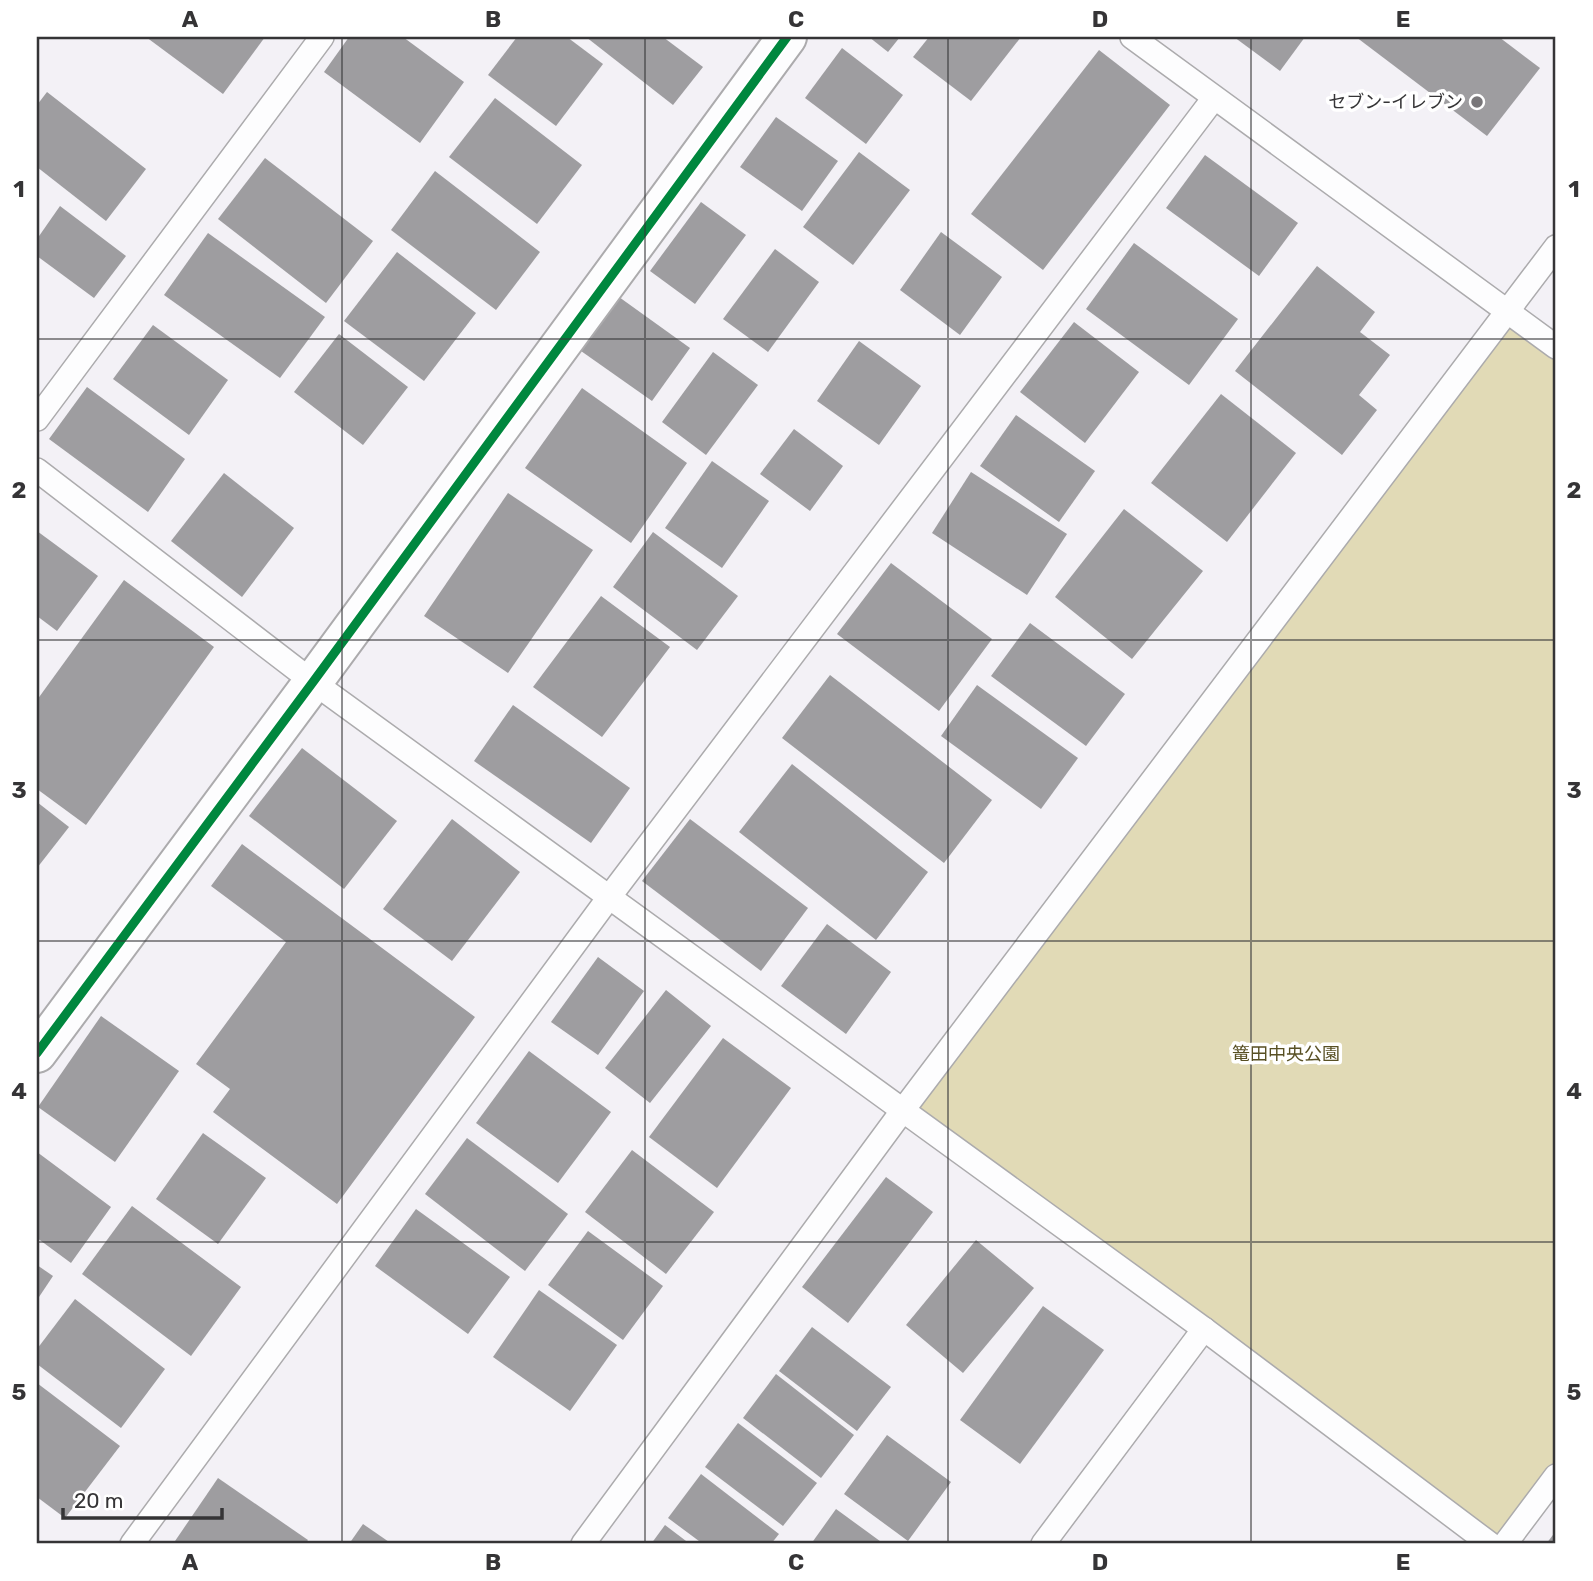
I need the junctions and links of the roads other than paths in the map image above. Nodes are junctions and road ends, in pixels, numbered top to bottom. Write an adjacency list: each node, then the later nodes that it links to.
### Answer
1 (321, 37): 8 (lane)
2 (787, 37): 10 (street)
3 (1132, 37): 4 (lane)
4 (1214, 98): 6 (lane); 11 (lane)
5 (1556, 247): 6 (lane)
6 (1509, 312): 7 (lane); 13 (lane)
7 (1556, 346)
8 (37, 419)
9 (37, 470): 10 (lane)
10 (313, 682): 11 (lane); 12 (street)
11 (610, 896): 13 (lane); 16 (lane)
12 (37, 1053)
13 (903, 1110): 14 (lane); 17 (lane)
14 (1204, 1329): 18 (lane); 19 (lane)
15 (1556, 1476): 20 (lane)
16 (132, 1544)
17 (583, 1544)
18 (1043, 1544)
19 (1490, 1544)
20 (1505, 1544)

